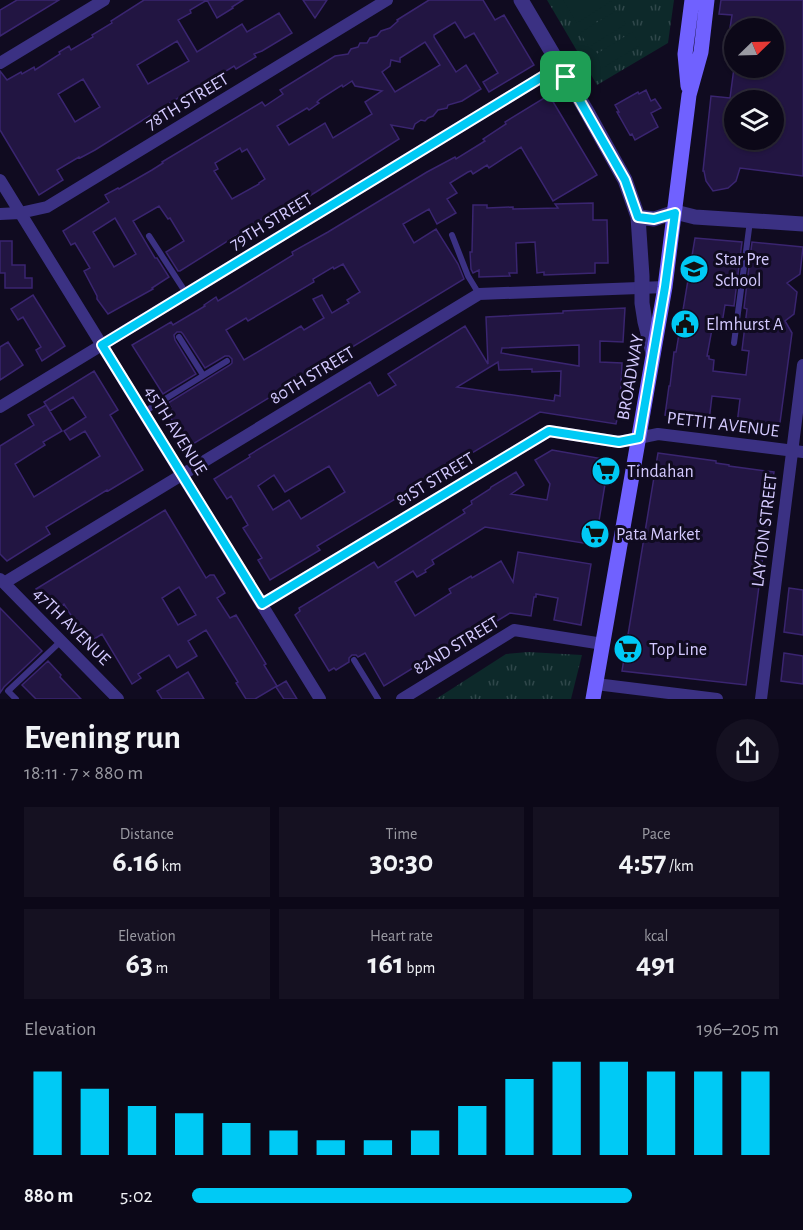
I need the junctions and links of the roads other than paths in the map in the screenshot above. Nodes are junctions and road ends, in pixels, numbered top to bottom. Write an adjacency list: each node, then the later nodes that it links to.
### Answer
1 (104, 0): 6 (street)
2 (387, 0): 10 (street, 78TH STREET)
3 (521, 0): 7 (street)
4 (692, 0): 8 (main road, BROADWAY)
5 (707, 0): 8 (main road, BROADWAY)
6 (0, 63)
7 (560, 66): 13 (street); 20 (street, 79TH STREET)
8 (689, 95): 11 (main road, BROADWAY)
9 (0, 180): 10 (street, 45TH AVENUE)
10 (20, 213): 12 (street, 78TH STREET); 24 (street, 45TH AVENUE)
11 (675, 213): 13 (street); 14 (street); 19 (main road, BROADWAY)
12 (0, 214)
13 (638, 217): 18 (street)
14 (750, 221): 15 (street); 23 (lane)
15 (803, 224)
16 (452, 235): 21 (lane)
17 (150, 236): 20 (lane)
18 (642, 287): 19 (street, 80TH STREET); 21 (street, 80TH STREET); 25 (street)
19 (665, 287): 25 (main road, BROADWAY)
20 (186, 294): 24 (street, 79TH STREET)
21 (479, 294): 33 (street, 80TH STREET)
22 (179, 337): 28 (lane)
23 (734, 343)
24 (102, 345): 29 (street, 79TH STREET); 30 (street, 45TH AVENUE)
25 (653, 353): 31 (main road, BROADWAY)
26 (227, 361): 28 (lane)
27 (803, 365): 32 (street, LAYTON STREET)
28 (203, 375): 30 (lane)
29 (0, 407)
30 (144, 412): 33 (street, 45TH AVENUE)
31 (639, 438): 32 (street, PETTIT AVENUE); 35 (street, 81ST STREET); 37 (main road, BROADWAY)
32 (798, 451): 47 (street, LAYTON STREET)
33 (182, 475): 34 (street, 80TH STREET); 35 (street, 45TH AVENUE)
34 (2, 581): 36 (street, 47TH AVENUE)
35 (262, 604): 43 (street, 45TH AVENUE)
36 (62, 640): 41 (lane); 42 (street, 47TH AVENUE)
37 (603, 644): 39 (main road, BROADWAY); 45 (street, 82ND STREET)
38 (354, 660): 44 (lane)
39 (594, 691): 40 (street)
40 (675, 696): 46 (street)
41 (16, 699)
42 (118, 699)
43 (320, 699)
44 (378, 699)
45 (402, 699)
46 (717, 699)
47 (761, 699)

